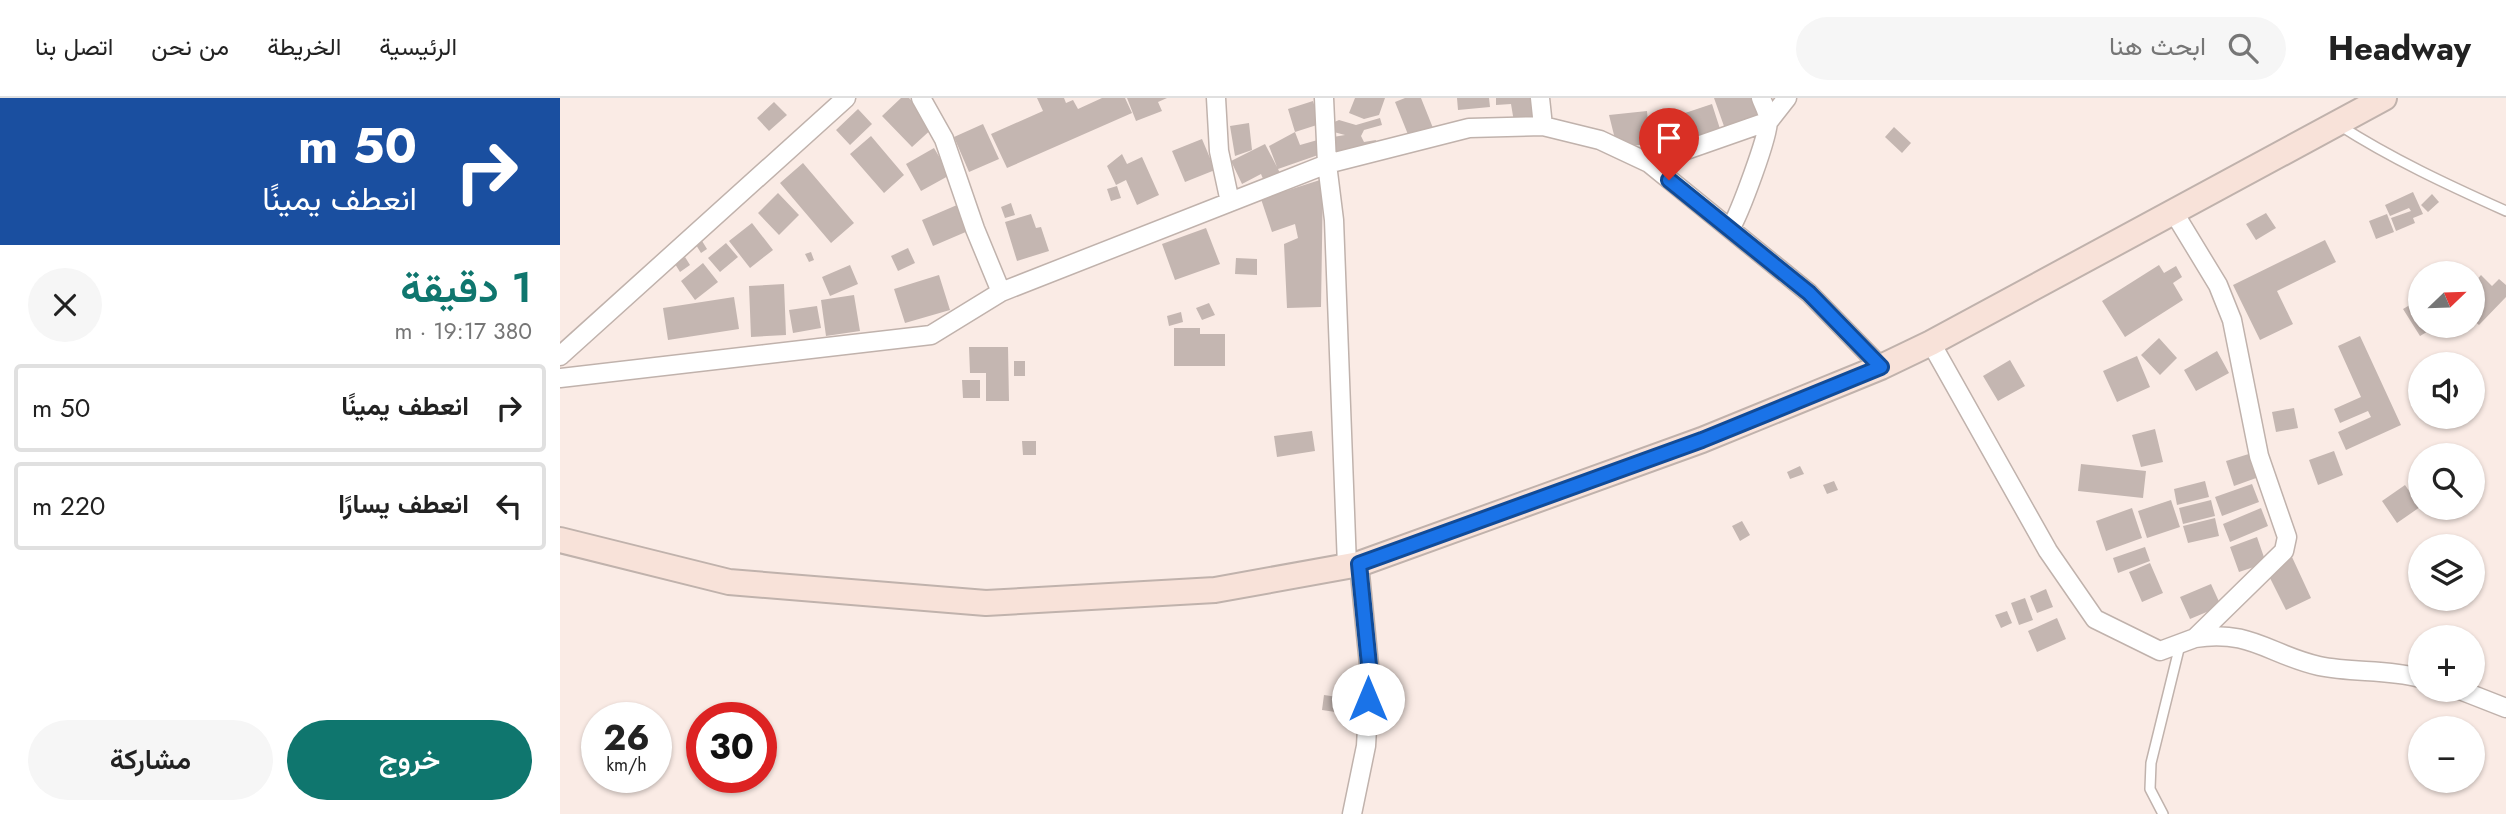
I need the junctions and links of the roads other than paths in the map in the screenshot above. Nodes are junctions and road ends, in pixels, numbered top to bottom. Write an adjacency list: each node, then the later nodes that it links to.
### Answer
1 (846, 98): 20 (street)
2 (921, 98): 18 (street)
3 (1216, 98): 14 (street)
4 (1324, 98): 13 (street)
5 (1540, 98): 11 (street)
6 (1761, 98): 9 (street)
7 (1787, 98): 9 (street)
8 (2384, 98): 10 (main road)
9 (1769, 121): 12 (street); 17 (street)
10 (2338, 124): 15 (main road); 16 (lane)
11 (1543, 126): 12 (street); 13 (street)
12 (1649, 163): 17 (street)
13 (1327, 164): 14 (street); 24 (street)
14 (1230, 202): 18 (street)
15 (2173, 211): 19 (main road); 25 (street)
16 (2506, 211)
17 (1730, 229): 21 (street)
18 (1001, 292): 22 (street)
19 (1931, 343): 21 (main road); 25 (street)
20 (560, 356)
21 (1881, 367): 24 (main road)
22 (560, 378)
23 (560, 540): 24 (main road)
24 (1353, 565): 29 (street)
25 (2188, 640): 26 (street); 30 (lane)
26 (2408, 676)
27 (2485, 700): 28 (street)
28 (2506, 708)
29 (1352, 814)
30 (2163, 814)

